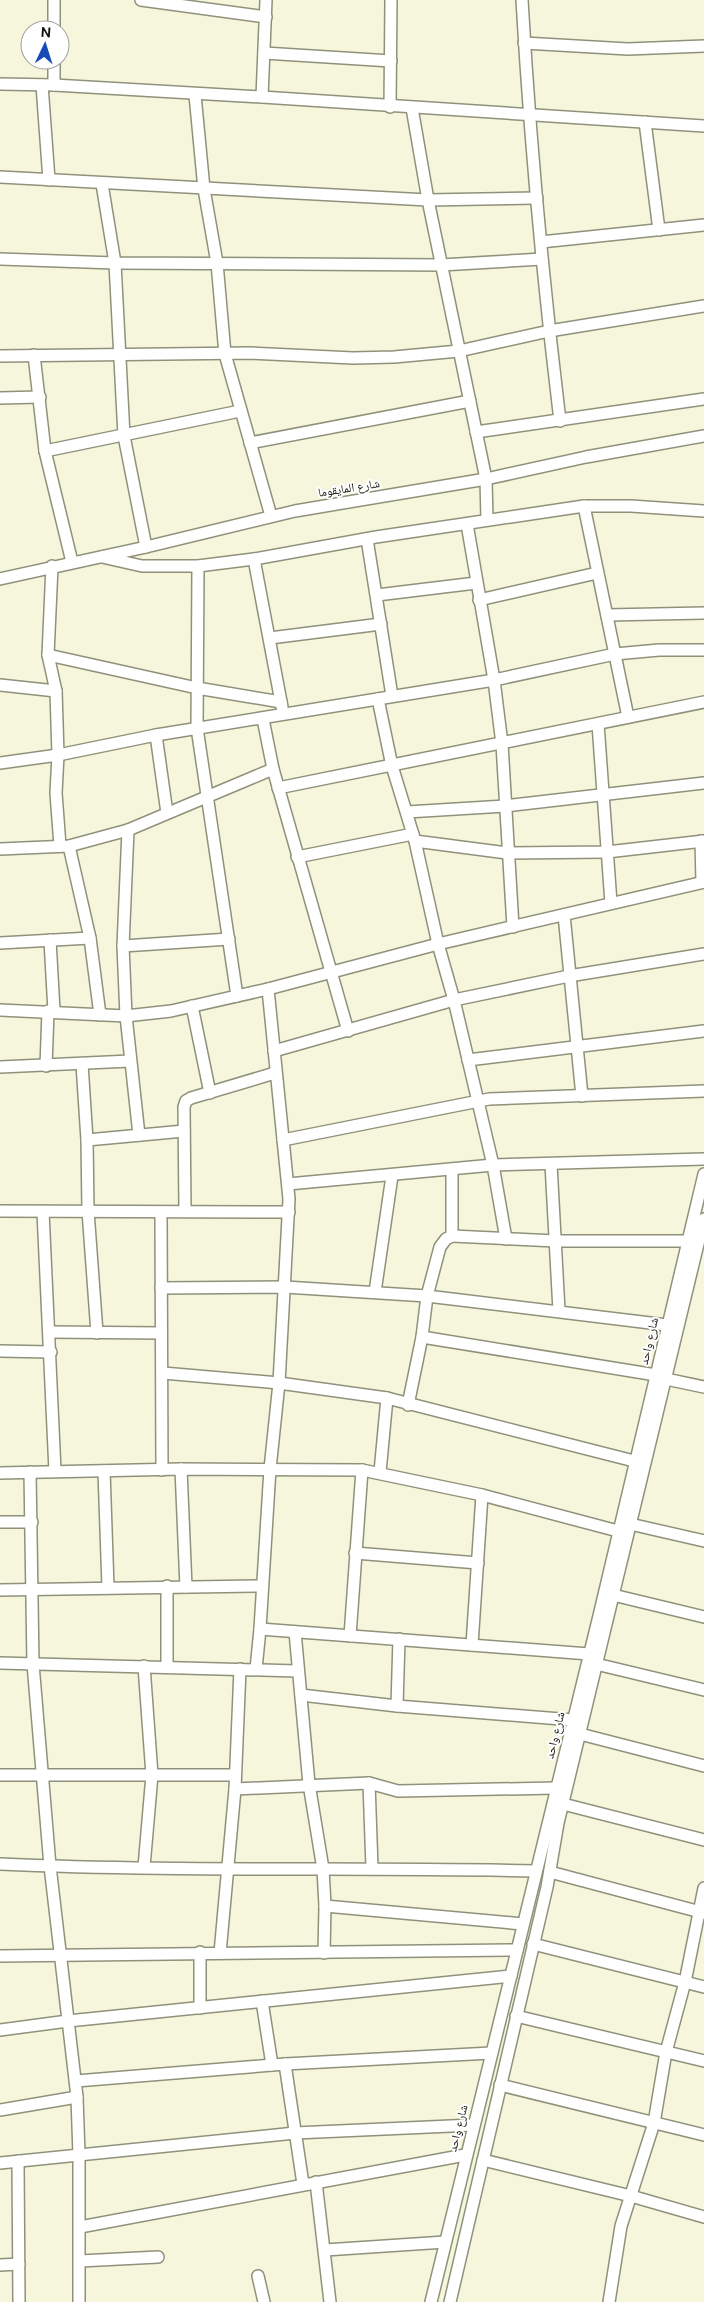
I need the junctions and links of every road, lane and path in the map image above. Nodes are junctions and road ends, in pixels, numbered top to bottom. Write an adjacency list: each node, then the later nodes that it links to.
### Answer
1 (54, 0): 7 (street)
2 (141, 0): 6 (street)
3 (266, 0): 6 (street)
4 (391, 0): 11 (street)
5 (522, 0): 8 (street)
6 (266, 18): 10 (street)
7 (54, 20)
8 (524, 43): 9 (street); 19 (street)
9 (704, 46)
10 (264, 53): 11 (street); 16 (street)
11 (391, 61): 17 (street)
12 (52, 70): 14 (street)
13 (0, 84): 14 (street)
14 (48, 85): 15 (street); 23 (street)
15 (195, 95): 16 (street); 25 (street)
16 (262, 97): 17 (street)
17 (390, 107): 18 (street)
18 (412, 108): 19 (street); 27 (street)
19 (530, 114): 20 (street); 26 (street)
20 (645, 122): 21 (street); 29 (street)
21 (704, 126)
22 (0, 177): 23 (street)
23 (49, 180): 24 (street)
24 (102, 184): 25 (street); 33 (street)
25 (204, 189): 27 (street); 34 (street)
26 (537, 198): 27 (street); 30 (street)
27 (428, 200): 35 (street)
28 (704, 225): 29 (street)
29 (659, 230): 30 (street)
30 (541, 242): 32 (street)
31 (0, 259): 33 (street)
32 (542, 259): 35 (street); 37 (street)
33 (115, 263): 34 (street); 39 (street)
34 (217, 263): 35 (street); 40 (street)
35 (441, 265): 38 (street)
36 (704, 306): 37 (street)
37 (549, 331): 38 (street); 48 (street)
38 (459, 351): 40 (street); 46 (street)
39 (119, 354): 40 (street); 41 (street); 50 (street)
40 (225, 354): 47 (street)
41 (34, 355): 42 (street); 43 (street)
42 (0, 356)
43 (40, 397): 44 (street); 53 (street)
44 (0, 398)
45 (704, 399): 48 (street)
46 (470, 402): 49 (street); 52 (street)
47 (240, 412): 50 (street); 52 (street)
48 (560, 421): 49 (street)
49 (476, 432): 54 (street)
50 (124, 436): 53 (street); 61 (street)
51 (704, 436): 54 (street, شارع المايقوما)
52 (250, 443): 57 (street)
53 (45, 452): 64 (street)
54 (486, 479): 57 (street, شارع المايقوما); 58 (street)
55 (584, 506): 56 (street); 58 (street); 67 (street)
56 (704, 511)
57 (271, 516): 61 (street, شارع المايقوما)
58 (487, 520): 59 (street)
59 (467, 524): 60 (street); 69 (street)
60 (367, 539): 63 (street); 70 (street)
61 (146, 546): 62 (street, شارع المايقوما)
62 (99, 556): 64 (street, شارع المايقوما); 66 (street)
63 (254, 559): 66 (street); 75 (street)
64 (72, 562): 65 (street, شارع المايقوما)
65 (52, 566): 68 (street, شارع المايقوما); 78 (street)
66 (198, 566): 81 (street)
67 (598, 573): 71 (street); 73 (street)
68 (0, 578)
69 (476, 583): 70 (street); 71 (street)
70 (377, 596): 74 (street)
71 (479, 600): 79 (street)
72 (704, 613): 73 (street)
73 (607, 615): 77 (street)
74 (381, 624): 75 (street); 83 (street)
75 (270, 638): 86 (street)
76 (704, 650): 77 (street)
77 (615, 654): 79 (street); 89 (street)
78 (48, 655): 81 (street); 82 (street)
79 (494, 680): 83 (street); 94 (street)
80 (0, 685): 82 (street)
81 (197, 688): 84 (street); 92 (street)
82 (56, 691): 95 (street)
83 (392, 696): 85 (street)
84 (258, 698): 86 (street); 90 (street)
85 (378, 698): 88 (street); 97 (street)
86 (281, 702): 88 (street)
87 (704, 702): 89 (street)
88 (283, 715): 90 (street)
89 (628, 717): 91 (street)
90 (261, 719): 92 (street); 98 (street)
91 (598, 724): 94 (street); 102 (street)
92 (197, 728): 93 (street); 101 (street)
93 (156, 735): 95 (street); 105 (street)
94 (502, 744): 97 (street); 103 (street)
95 (58, 755): 96 (street); 109 (street)
96 (0, 763)
97 (392, 766): 100 (street); 104 (street)
98 (273, 769): 100 (street); 101 (street)
99 (704, 783): 102 (street)
100 (278, 788): 113 (street)
101 (206, 796): 105 (street); 119 (street)
102 (602, 796): 103 (street); 111 (street)
103 (505, 806): 104 (street); 112 (street)
104 (407, 812): 107 (street)
105 (167, 813): 106 (street)
106 (128, 830): 109 (street); 123 (street)
107 (414, 837): 112 (street); 113 (street); 122 (street)
108 (702, 841): 111 (street); 114 (street)
109 (64, 846): 110 (street); 118 (street)
110 (0, 849)
111 (607, 852): 112 (street); 115 (street)
112 (507, 853): 117 (street)
113 (297, 856): 125 (street)
114 (703, 882): 115 (street)
115 (611, 903): 116 (street)
116 (564, 915): 117 (street); 126 (street)
117 (512, 927): 122 (street)
118 (90, 938): 120 (street); 133 (street)
119 (229, 939): 123 (street); 128 (street)
120 (50, 940): 121 (street); 132 (street)
121 (0, 943)
122 (438, 944): 125 (street); 129 (street)
123 (123, 946): 134 (street)
124 (704, 954): 126 (street)
125 (331, 973): 127 (street); 135 (street)
126 (569, 976): 129 (street); 137 (street)
127 (268, 989): 128 (street); 138 (street)
128 (236, 996): 130 (street)
129 (454, 1000): 135 (street); 139 (street)
130 (192, 1006): 134 (street); 146 (street)
131 (0, 1010): 132 (street)
132 (51, 1011): 133 (street); 142 (street)
133 (100, 1015): 134 (street)
134 (126, 1016): 140 (street)
135 (348, 1031): 138 (street)
136 (704, 1031): 137 (street)
137 (576, 1047): 139 (street); 147 (street)
138 (274, 1051): 144 (street)
139 (468, 1060): 148 (street)
140 (130, 1061): 141 (street); 150 (street)
141 (82, 1064): 142 (street); 151 (street)
142 (46, 1066): 143 (street)
143 (0, 1067)
144 (275, 1073): 146 (street); 152 (street)
145 (704, 1091): 147 (street)
146 (210, 1092): 149 (street)
147 (582, 1096): 148 (street)
148 (478, 1100): 152 (street); 155 (street)
149 (184, 1131): 150 (street); 162 (street)
150 (139, 1135): 151 (street)
151 (87, 1140): 161 (street)
152 (283, 1140): 159 (street)
153 (704, 1159): 154 (street)
154 (551, 1164): 155 (street); 170 (street)
155 (494, 1165): 156 (street); 169 (street)
156 (452, 1170): 158 (street); 167 (street)
157 (704, 1174): 166 (street, شارع واحد)
158 (392, 1176): 159 (street); 174 (street)
159 (288, 1184): 165 (street)
160 (0, 1211): 163 (street)
161 (88, 1211): 163 (street); 164 (street); 179 (street)
162 (186, 1211): 164 (street); 165 (street)
163 (42, 1212): 178 (street)
164 (161, 1212): 173 (street)
165 (289, 1212): 172 (street)
166 (700, 1220): 168 (street, شارع واحد); 171 (street, شارع واحد)
167 (452, 1236): 169 (street); 175 (street)
168 (702, 1238): 185 (street, شارع واحد)
169 (506, 1239): 170 (street)
170 (556, 1241): 171 (street); 176 (street)
171 (688, 1241): 177 (street, شارع واحد)
172 (285, 1287): 173 (street); 174 (street); 186 (street)
173 (161, 1288): 180 (street)
174 (375, 1292): 175 (street)
175 (427, 1296): 176 (street); 181 (street)
176 (559, 1311): 177 (street)
177 (667, 1325): 185 (street, شارع واحد)
178 (50, 1332): 179 (street); 183 (street)
179 (97, 1333): 180 (street)
180 (161, 1333): 184 (street)
181 (422, 1337): 185 (street); 189 (street)
182 (0, 1352): 183 (street)
183 (51, 1352): 195 (street)
184 (163, 1373): 186 (street); 193 (street)
185 (661, 1377): 187 (street); 190 (street, شارع واحد); 203 (street, شارع واحد)
186 (279, 1383): 188 (street); 192 (street)
187 (704, 1387)
188 (387, 1398): 189 (street); 199 (street)
189 (408, 1405): 190 (street)
190 (634, 1461): 204 (street, شارع واحد)
191 (182, 1469): 192 (street); 193 (street); 212 (street)
192 (270, 1469): 194 (street); 210 (street)
193 (162, 1470): 196 (street)
194 (362, 1470): 199 (street); 206 (street)
195 (55, 1471): 196 (street); 198 (street)
196 (104, 1471): 211 (street)
197 (0, 1472): 198 (street)
198 (30, 1472): 202 (street)
199 (380, 1472): 200 (street)
200 (482, 1495): 204 (street); 207 (street)
201 (0, 1522): 202 (street)
202 (32, 1522): 213 (street)
203 (630, 1524): 205 (street); 208 (street, شارع واحد)
204 (618, 1531): 208 (street, شارع واحد)
205 (704, 1541)
206 (355, 1553): 207 (street); 219 (street)
207 (478, 1563): 221 (street)
208 (612, 1578): 215 (street, شارع واحد); 222 (street, شارع واحد)
209 (167, 1586): 211 (street); 212 (street); 227 (street)
210 (262, 1586): 212 (street); 217 (street)
211 (108, 1587): 213 (street)
212 (186, 1587)
213 (33, 1589): 214 (street); 224 (street)
214 (0, 1590)
215 (613, 1595): 216 (street); 225 (street, شارع واحد)
216 (704, 1617)
217 (260, 1629): 218 (street); 229 (street)
218 (295, 1632): 219 (street); 230 (street)
219 (350, 1636): 220 (street)
220 (399, 1640): 221 (street); 233 (street)
221 (472, 1645): 222 (street)
222 (589, 1654): 234 (street, شارع واحد)
223 (0, 1663): 224 (street)
224 (33, 1664): 226 (street); 240 (street)
225 (596, 1664): 231 (street); 235 (street, شارع واحد)
226 (144, 1666): 227 (street); 238 (street)
227 (167, 1666): 228 (street)
228 (240, 1669): 229 (street); 239 (street)
229 (256, 1669): 230 (street)
230 (298, 1671): 232 (street)
231 (704, 1690)
232 (301, 1695): 233 (street); 242 (street)
233 (397, 1706): 234 (street)
234 (573, 1720): 243 (street, شارع واحد)
235 (580, 1734): 236 (street); 245 (street, شارع واحد)
236 (704, 1766)
237 (0, 1775): 240 (street)
238 (152, 1775): 239 (street); 240 (street); 249 (street)
239 (235, 1775): 244 (street)
240 (43, 1776): 248 (street)
241 (369, 1783): 242 (street); 243 (street); 250 (street)
242 (309, 1784): 244 (street); 252 (street)
243 (556, 1788): 253 (street, شارع واحد)
244 (235, 1789): 251 (street)
245 (563, 1804): 246 (street); 254 (street, شارع واحد)
246 (704, 1840)
247 (0, 1864): 248 (street)
248 (50, 1866): 249 (street); 265 (street)
249 (144, 1867): 251 (street)
250 (372, 1868): 252 (street); 253 (street)
251 (226, 1869): 252 (street); 262 (street)
252 (323, 1869): 256 (street)
253 (536, 1871): 258 (street, شارع واحد)
254 (550, 1872): 257 (street); 259 (street, شارع واحد)
255 (704, 1888): 257 (street)
256 (325, 1906): 258 (street); 263 (street)
257 (702, 1912): 267 (street)
258 (523, 1924): 260 (street, شارع واحد)
259 (533, 1944): 267 (street); 271 (street, شارع واحد)
260 (517, 1950): 263 (street); 266 (street, شارع واحد)
261 (200, 1952): 262 (street); 265 (street); 270 (street)
262 (220, 1953): 263 (street)
263 (324, 1953)
264 (0, 1956): 265 (street)
265 (59, 1956): 272 (street)
266 (511, 1976): 269 (street); 275 (street, شارع واحد)
267 (685, 1982): 268 (street); 274 (street)
268 (704, 1987)
269 (262, 2001): 270 (street); 278 (street)
270 (200, 2008): 272 (street)
271 (516, 2016): 274 (street); 280 (street, شارع واحد)
272 (68, 2021): 273 (street); 279 (street)
273 (0, 2030)
274 (666, 2052): 276 (street); 283 (street)
275 (492, 2053): 277 (street); 284 (street, شارع واحد)
276 (704, 2061)
277 (285, 2064): 278 (street); 285 (street)
278 (272, 2065): 279 (street)
279 (76, 2081): 281 (street)
280 (500, 2085): 283 (street); 289 (street, شارع واحد)
281 (77, 2097): 282 (street); 287 (street)
282 (0, 2110)
283 (654, 2123): 286 (street); 294 (street)
284 (473, 2125): 285 (street); 288 (street, شارع واحد)
285 (295, 2134): 287 (street); 293 (street)
286 (704, 2135)
287 (80, 2155): 290 (street); 296 (street)
288 (465, 2155): 292 (street); 297 (street, شارع واحد)
289 (483, 2160): 294 (street); 305 (street, شارع واحد)
290 (18, 2161): 291 (street); 301 (street)
291 (0, 2163)
292 (316, 2182): 293 (street); 298 (street)
293 (303, 2184): 296 (street)
294 (631, 2196): 295 (street); 312 (street)
295 (704, 2217)
296 (80, 2227): 300 (street)
297 (445, 2242): 298 (street); 304 (street, شارع واحد)
298 (325, 2250): 309 (street)
299 (158, 2257): 300 (street)
300 (80, 2262): 307 (street)
301 (19, 2264): 302 (street); 306 (street)
302 (0, 2265)
303 (258, 2276): 308 (street)
304 (436, 2279): 305 (street); 310 (street, شارع واحد)
305 (455, 2283): 311 (street, شارع واحد)
306 (19, 2302)
307 (78, 2302)
308 (264, 2302)
309 (330, 2302)
310 (431, 2302)
311 (450, 2302)
312 (609, 2302)

